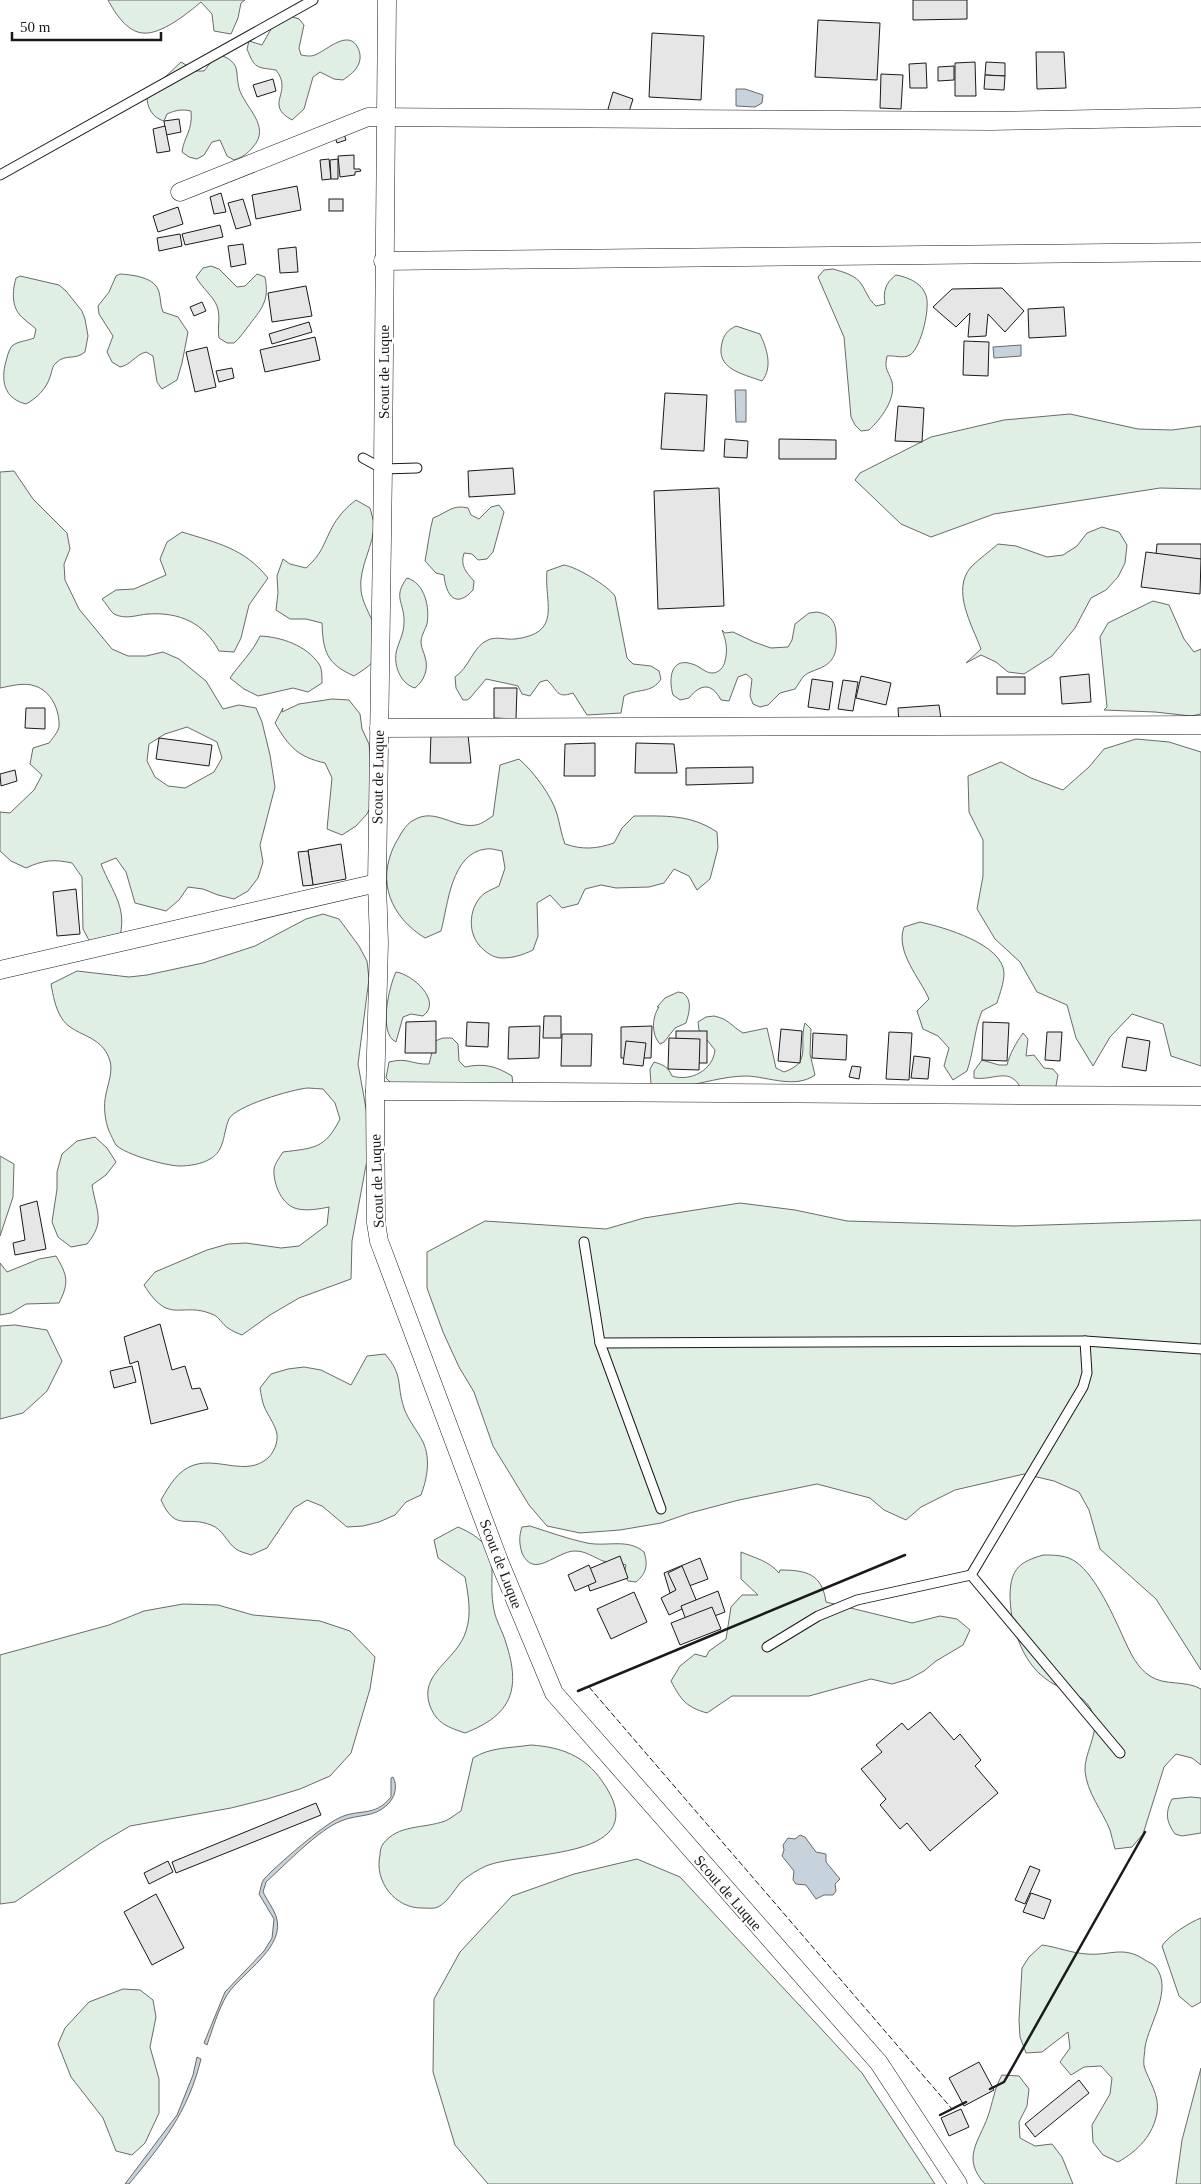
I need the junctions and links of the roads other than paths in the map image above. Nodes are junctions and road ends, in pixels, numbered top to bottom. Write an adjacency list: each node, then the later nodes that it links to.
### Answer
1 (312, 0): 5 (lane)
2 (387, 0): 3 (street, Scout de Luque)
3 (385, 116): 4 (street); 6 (street); 8 (street, Scout de Luque)
4 (1201, 117)
5 (0, 175)
6 (180, 192)
7 (1201, 252): 8 (street)
8 (384, 261): 11 (street, Scout de Luque)
9 (363, 458): 11 (lane)
10 (417, 468): 11 (lane)
11 (383, 469): 13 (street, Scout de Luque)
12 (1201, 725): 13 (street)
13 (379, 728): 14 (street, Scout de Luque)
14 (377, 883): 15 (street); 16 (street, Scout de Luque)
15 (0, 970)
16 (375, 1091): 17 (street); 26 (street, Scout de Luque)
17 (1201, 1096)
18 (584, 1242): 20 (lane)
19 (1085, 1341): 20 (lane); 21 (lane); 23 (lane)
20 (600, 1343): 22 (lane)
21 (1201, 1349)
22 (661, 1509)
23 (971, 1576): 24 (lane); 25 (lane)
24 (767, 1647)
25 (1120, 1753)
26 (958, 2184)

